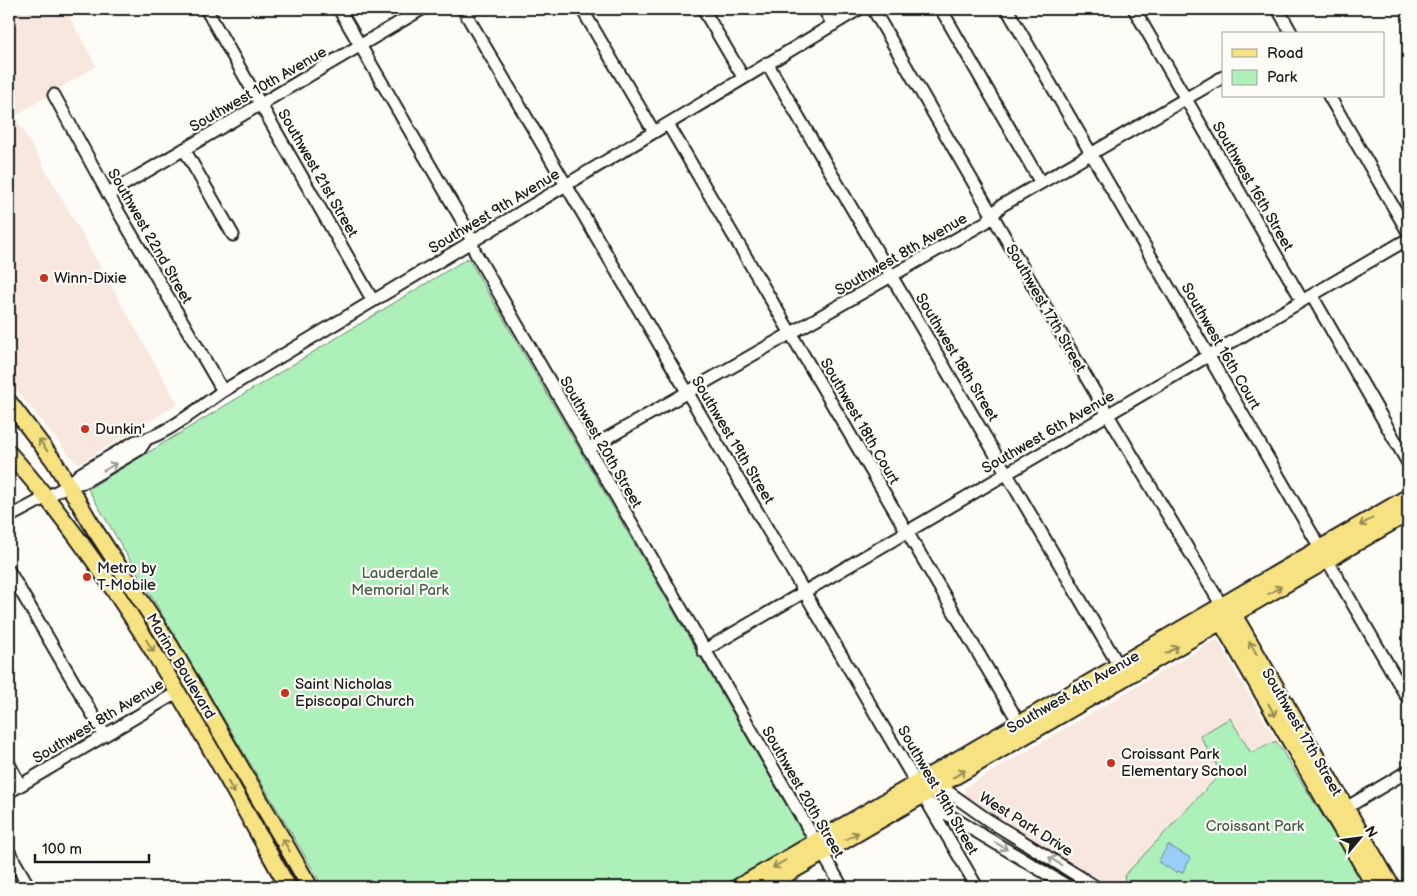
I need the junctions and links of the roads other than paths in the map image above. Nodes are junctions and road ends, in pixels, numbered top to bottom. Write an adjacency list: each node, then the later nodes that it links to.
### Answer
1 (206, 9): 23 (street, Southwest 21st Street)
2 (339, 9): 16 (street, Southwest 20th Street)
3 (422, 9): 16 (street, Southwest 10th Avenue)
4 (463, 9): 29 (street, Southwest 19th Street)
5 (582, 9): 25 (street)
6 (703, 9): 18 (street)
7 (824, 9): 14 (street)
8 (859, 9): 14 (street, Southwest 9th Avenue)
9 (873, 9): 31 (street, Southwest 17th Street)
10 (940, 9): 28 (street)
11 (1007, 9): 27 (street, Southwest 16th Court)
12 (1134, 9): 22 (street, Southwest 16th Street)
13 (1278, 9): 15 (street)
14 (833, 24): 17 (street, Southwest 9th Avenue)
15 (1291, 32)
16 (360, 46): 23 (street, Southwest 10th Avenue); 35 (street, Southwest 20th Street)
17 (768, 63): 18 (street, Southwest 9th Avenue); 36 (street, Southwest 18th Street)
18 (743, 77): 24 (street, Southwest 9th Avenue)
19 (1222, 78): 22 (street, Southwest 8th Avenue)
20 (54, 95): 30 (street, Southwest 22nd Street)
21 (1330, 98): 32 (street)
22 (1186, 99): 27 (street, Southwest 8th Avenue); 37 (street, Southwest 16th Street)
23 (261, 104): 26 (street, Southwest 10th Avenue); 38 (street, Southwest 21st Street)
24 (668, 124): 25 (street, Southwest 9th Avenue); 39 (street, Southwest 18th Court)
25 (654, 132): 29 (street, Southwest 9th Avenue)
26 (184, 149): 30 (street, Southwest 10th Avenue); 33 (street)
27 (1090, 154): 28 (street, Southwest 8th Avenue); 40 (street, Southwest 16th Court)
28 (1041, 183): 31 (street, Southwest 8th Avenue)
29 (566, 184): 35 (street, Southwest 9th Avenue); 42 (street, Southwest 19th Street)
30 (108, 194): 41 (street, Southwest 22nd Street)
31 (993, 215): 36 (street, Southwest 8th Avenue); 44 (street, Southwest 17th Street)
32 (1408, 232)
33 (234, 236)
34 (1408, 239): 37 (street, Southwest 6th Avenue)
35 (472, 242): 38 (street, Southwest 9th Avenue); 45 (street, Southwest 20th Street)
36 (892, 277): 39 (street, Southwest 8th Avenue); 48 (street, Southwest 18th Street)
37 (1307, 298): 40 (street, Southwest 6th Avenue); 47 (street, Southwest 16th Street)
38 (373, 301): 41 (street, Southwest 9th Avenue)
39 (791, 334): 42 (street, Southwest 8th Avenue); 54 (street, Southwest 18th Court)
40 (1209, 357): 44 (street, Southwest 6th Avenue); 55 (street, Southwest 16th Court)
41 (223, 391): 49 (street, Southwest 9th Avenue)
42 (687, 392): 45 (street, Southwest 8th Avenue); 58 (street, Southwest 19th Street)
43 (9, 402): 49 (main road, Marina Boulevard, one-way to 43)
44 (1108, 415): 48 (street, Southwest 6th Avenue); 59 (street, Southwest 17th Street)
45 (588, 448): 60 (street, Southwest 20th Street)
46 (9, 453): 50 (main road, Marina Boulevard)
47 (1408, 463)
48 (1008, 473): 54 (street, Southwest 6th Avenue); 61 (street, Southwest 18th Street)
49 (69, 485): 50 (street, Southwest 9th Avenue); 56 (main road, Marina Boulevard)
50 (46, 496): 53 (street, Southwest 9th Avenue); 56 (main road); 62 (main road, Marina Boulevard, one-way to 62)
51 (1408, 497): 55 (main road, Southwest 4th Avenue, one-way to 55)
52 (1408, 513): 55 (main road, Southwest 4th Avenue)
53 (9, 517)
54 (907, 532): 58 (street, Southwest 6th Avenue); 65 (street, Southwest 18th Court)
55 (1325, 553): 59 (main road, Southwest 4th Avenue); 63 (street, Southwest 16th Court)
56 (112, 556): 64 (main road, Marina Boulevard)
57 (9, 571): 66 (street)
58 (805, 591): 60 (street, Southwest 6th Avenue); 72 (street, Southwest 19th Street)
59 (1225, 615): 61 (main road, Southwest 4th Avenue); 65 (main road, Southwest 4th Avenue, one-way to 59); 73 (main road, Southwest 17th Street)
60 (703, 650): 74 (street, Southwest 20th Street)
61 (1119, 666): 65 (main road, Southwest 4th Avenue)
62 (178, 692): 64 (main road); 66 (street, Southwest 8th Avenue); 77 (main road, Marina Boulevard, one-way to 77)
63 (1408, 699)
64 (204, 702): 78 (main road, Marina Boulevard, one-way to 64)
65 (1022, 729): 70 (main road, Southwest 4th Avenue, one-way to 65); 72 (main road, Southwest 4th Avenue)
66 (104, 734): 69 (street, Southwest 8th Avenue)
67 (9, 764): 69 (street)
68 (1408, 771): 73 (street)
69 (20, 785): 71 (street, Southwest 8th Avenue)
70 (940, 786): 72 (main road, Southwest 4th Avenue); 84 (street, West Park Drive, one-way to 70)
71 (9, 792)
72 (926, 799): 74 (main road, Southwest 4th Avenue); 82 (street, Southwest 19th Street); 83 (street, West Park Drive, one-way to 83)
73 (1340, 812): 85 (main road, Southwest 17th Street); 86 (main road, Southwest 17th Street)
74 (819, 848): 79 (main road, Southwest 4th Avenue, one-way to 79); 80 (main road, Southwest 4th Avenue); 81 (street, Southwest 20th Street)
75 (9, 852): 76 (street)
76 (29, 887)
77 (288, 887)
78 (310, 887)
79 (738, 887)
80 (765, 887)
81 (842, 887)
82 (977, 887)
83 (1069, 887)
84 (1096, 887)
85 (1375, 887)
86 (1392, 887)

